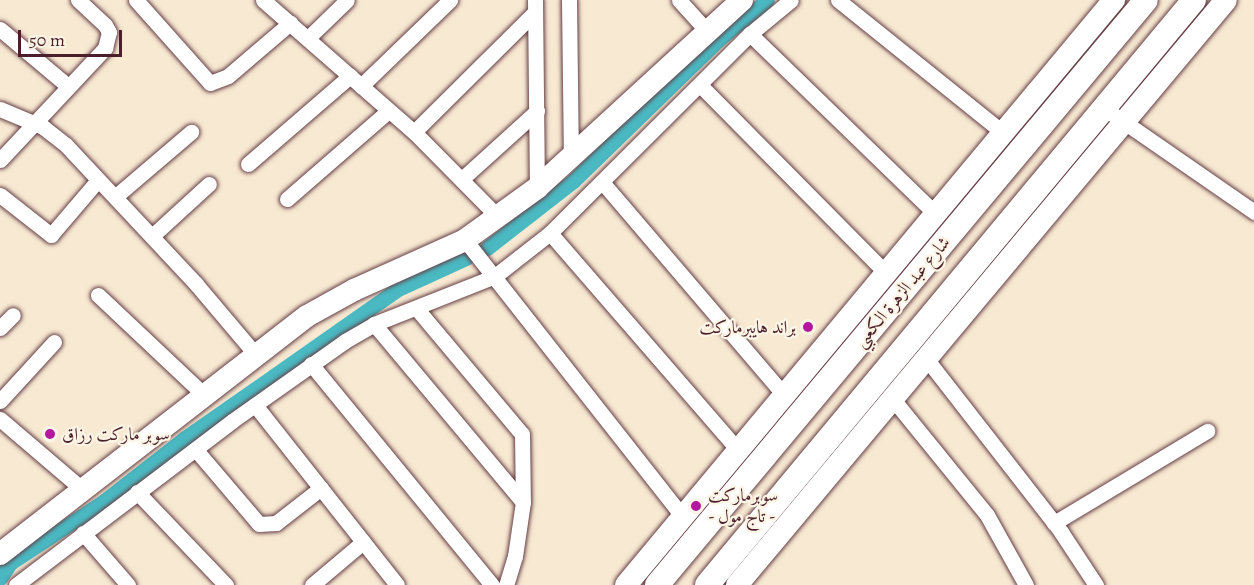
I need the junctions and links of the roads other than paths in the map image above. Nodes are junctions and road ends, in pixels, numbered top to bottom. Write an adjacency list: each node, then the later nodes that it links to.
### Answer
1 (78, 0): 23 (street)
2 (136, 0): 16 (street)
3 (263, 0): 16 (street)
4 (347, 0): 20 (street)
5 (450, 0): 21 (street)
6 (569, 0): 32 (street)
7 (680, 0): 18 (street)
8 (742, 0): 18 (street)
9 (791, 0): 19 (street)
10 (838, 0): 31 (street)
11 (1114, 0): 31 (street)
12 (1146, 0): 69 (main road, شارع عبد الزهرة الكعبي)
13 (1194, 0): 27 (main road, شارع عبد الزهرة الكعبي)
14 (1226, 0): 27 (street)
15 (535, 6): 25 (street); 30 (street)
16 (290, 23): 20 (street)
17 (0, 29): 23 (street)
18 (706, 30): 32 (street)
19 (750, 34): 22 (street); 44 (street)
20 (308, 38): 21 (street)
21 (355, 81): 26 (street); 34 (street)
22 (700, 85): 37 (street); 49 (street)
23 (68, 86): 28 (street)
24 (0, 109): 28 (street)
25 (537, 111): 35 (street); 39 (street)
26 (387, 112): 30 (street); 42 (street)
27 (1114, 115): 43 (street); 58 (street); 70 (main road, شارع عبد الزهرة الكعبي)
28 (32, 123): 33 (street); 36 (street)
29 (191, 132): 41 (street)
30 (414, 132): 35 (street)
31 (1002, 132): 44 (street)
32 (571, 159): 39 (street)
33 (0, 160)
34 (248, 164)
35 (463, 178): 45 (street)
36 (98, 180): 40 (street); 41 (street)
37 (603, 183): 46 (street); 60 (street)
38 (209, 184): 47 (street)
39 (537, 188): 45 (street)
40 (0, 195)
41 (116, 196): 47 (street)
42 (287, 199)
43 (1254, 212)
44 (936, 214): 49 (street)
45 (497, 216): 48 (street)
46 (550, 233): 50 (street); 68 (street)
47 (152, 236): 57 (street)
48 (465, 240): 50 (street); 57 (street)
49 (886, 273): 60 (street)
50 (495, 276): 52 (street); 76 (street)
51 (98, 295): 61 (street)
52 (417, 309): 54 (street); 74 (street)
53 (13, 315): 55 (street)
54 (374, 324): 59 (street); 74 (street)
55 (0, 328)
56 (54, 342): 63 (street)
57 (256, 355): 61 (street)
58 (925, 357): 62 (street); 77 (street)
59 (311, 364): 64 (street); 87 (street)
60 (783, 395): 68 (street)
61 (205, 396): 72 (street)
62 (892, 398): 92 (street); 93 (street)
63 (0, 401)
64 (255, 405): 67 (street); 71 (street)
65 (0, 419): 72 (street)
66 (1207, 430): 77 (street)
67 (196, 450): 71 (street); 73 (street)
68 (738, 450): 76 (street)
69 (765, 456): 70 (main road); 75 (main road, شارع عبد الزهرة الكعبي)
70 (796, 479): 79 (main road, شارع عبد الزهرة الكعبي)
71 (321, 488): 80 (street)
72 (83, 490): 81 (street)
73 (137, 492): 78 (street); 84 (street)
74 (523, 502): 88 (street)
75 (722, 507): 79 (main road); 90 (main road, شارع عبد الزهرة الكعبي)
76 (682, 516): 89 (street)
77 (1054, 523): 94 (street)
78 (83, 533): 82 (street); 83 (street)
79 (746, 538): 91 (main road, شارع عبد الزهرة الكعبي)
80 (363, 542): 85 (street); 86 (street)
81 (0, 554)
82 (16, 585)
83 (128, 585)
84 (226, 585)
85 (312, 585)
86 (396, 585)
87 (492, 585)
88 (506, 585)
89 (626, 585)
90 (657, 585)
91 (707, 585)
92 (737, 585)
93 (1026, 585)
94 (1096, 585)

